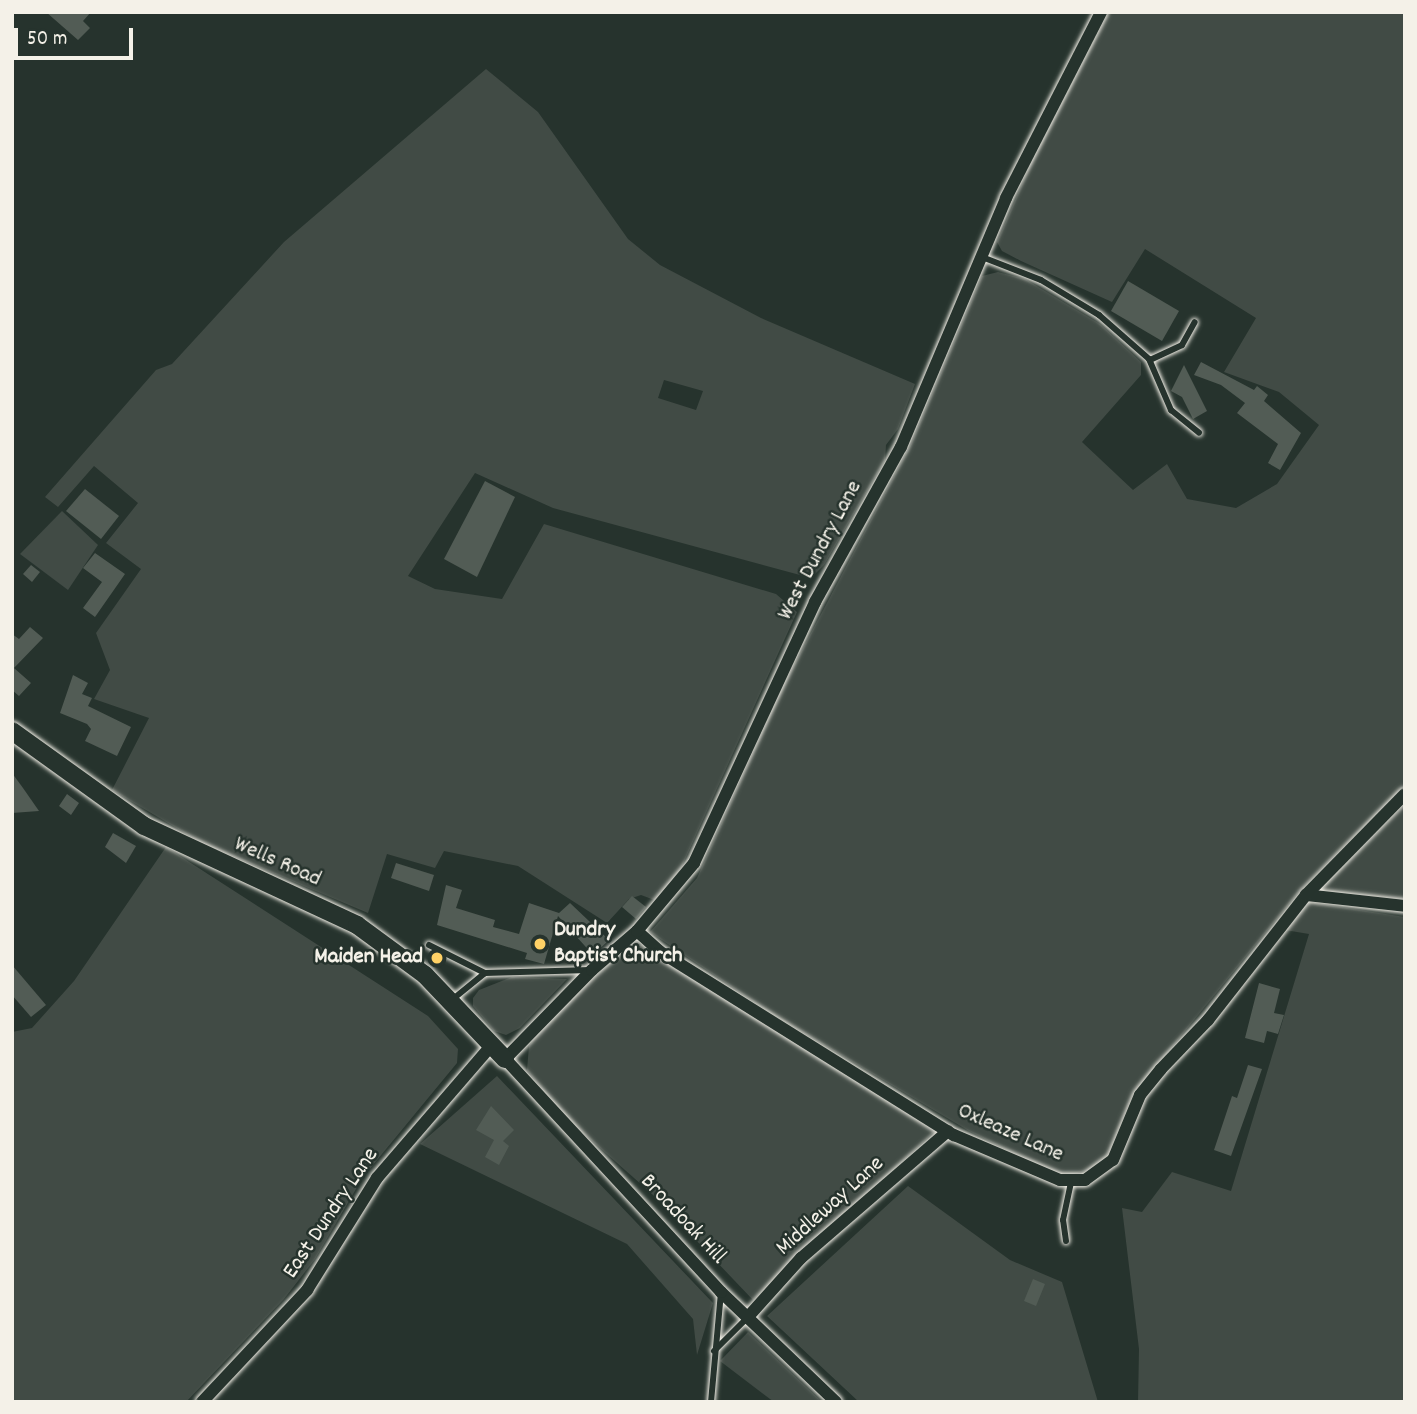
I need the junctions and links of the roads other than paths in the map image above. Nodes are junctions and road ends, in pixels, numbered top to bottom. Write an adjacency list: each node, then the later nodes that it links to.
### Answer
1 (1101, 12): 2 (street, West Dundry Lane)
2 (980, 257): 4 (lane); 10 (street, West Dundry Lane)
3 (1195, 322): 4 (lane)
4 (1150, 360): 5 (lane)
5 (1199, 433)
6 (13, 733): 14 (street, Wells Road)
7 (1405, 794): 8 (street, Oxleaze Lane)
8 (1307, 895): 9 (street); 18 (street, Oxleaze Lane)
9 (1405, 906)
10 (637, 931): 12 (street, West Dundry Lane); 17 (street, Oxleaze Lane)
11 (429, 945): 13 (lane)
12 (592, 970): 13 (lane); 16 (street, West Dundry Lane)
13 (485, 973): 14 (lane)
14 (451, 1001): 15 (street, Wells Road)
15 (492, 1045): 16 (street, Wells Road); 23 (street, East Dundry Lane)
16 (505, 1059): 20 (street, Broadoak Hill)
17 (948, 1131): 18 (street, Oxleaze Lane); 21 (street, Middleway Lane)
18 (1071, 1182): 19 (lane)
19 (1066, 1241)
20 (721, 1292): 21 (street, Broadoak Hill); 22 (lane)
21 (747, 1318): 22 (lane); 25 (street, Broadoak Hill)
22 (714, 1352): 24 (lane)
23 (202, 1402)
24 (711, 1402)
25 (836, 1402)

